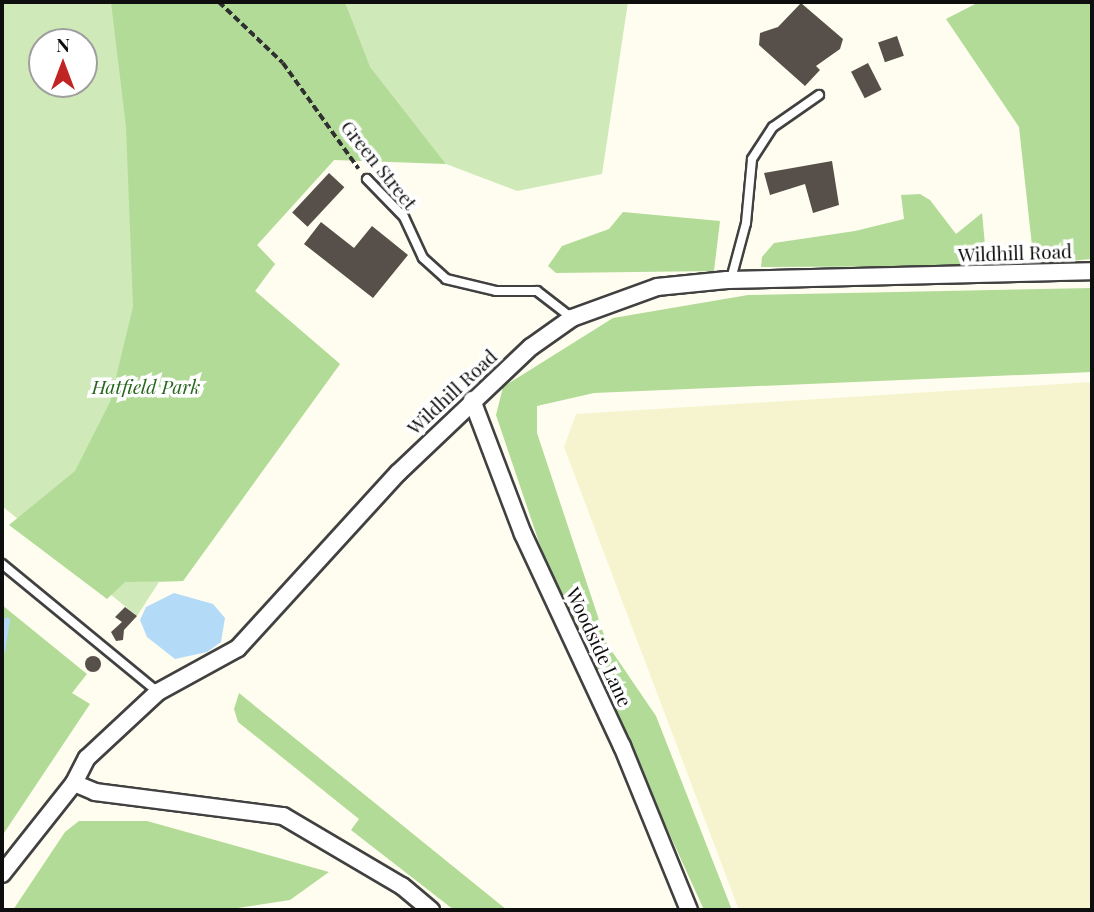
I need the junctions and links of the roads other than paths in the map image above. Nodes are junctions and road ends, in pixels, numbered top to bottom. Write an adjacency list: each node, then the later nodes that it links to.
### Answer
1 (819, 95): 4 (lane)
2 (367, 179): 5 (lane, Green Street)
3 (1092, 271): 4 (street, Wildhill Road)
4 (731, 280): 5 (street, Wildhill Road)
5 (572, 318): 6 (street, Wildhill Road)
6 (472, 400): 8 (street, Wildhill Road); 12 (street, Woodside Lane)
7 (2, 564): 8 (lane)
8 (158, 692): 9 (street, Wildhill Road)
9 (74, 783): 10 (street, Wildhill Road); 11 (street)
10 (2, 874)
11 (431, 910)
12 (689, 910)

